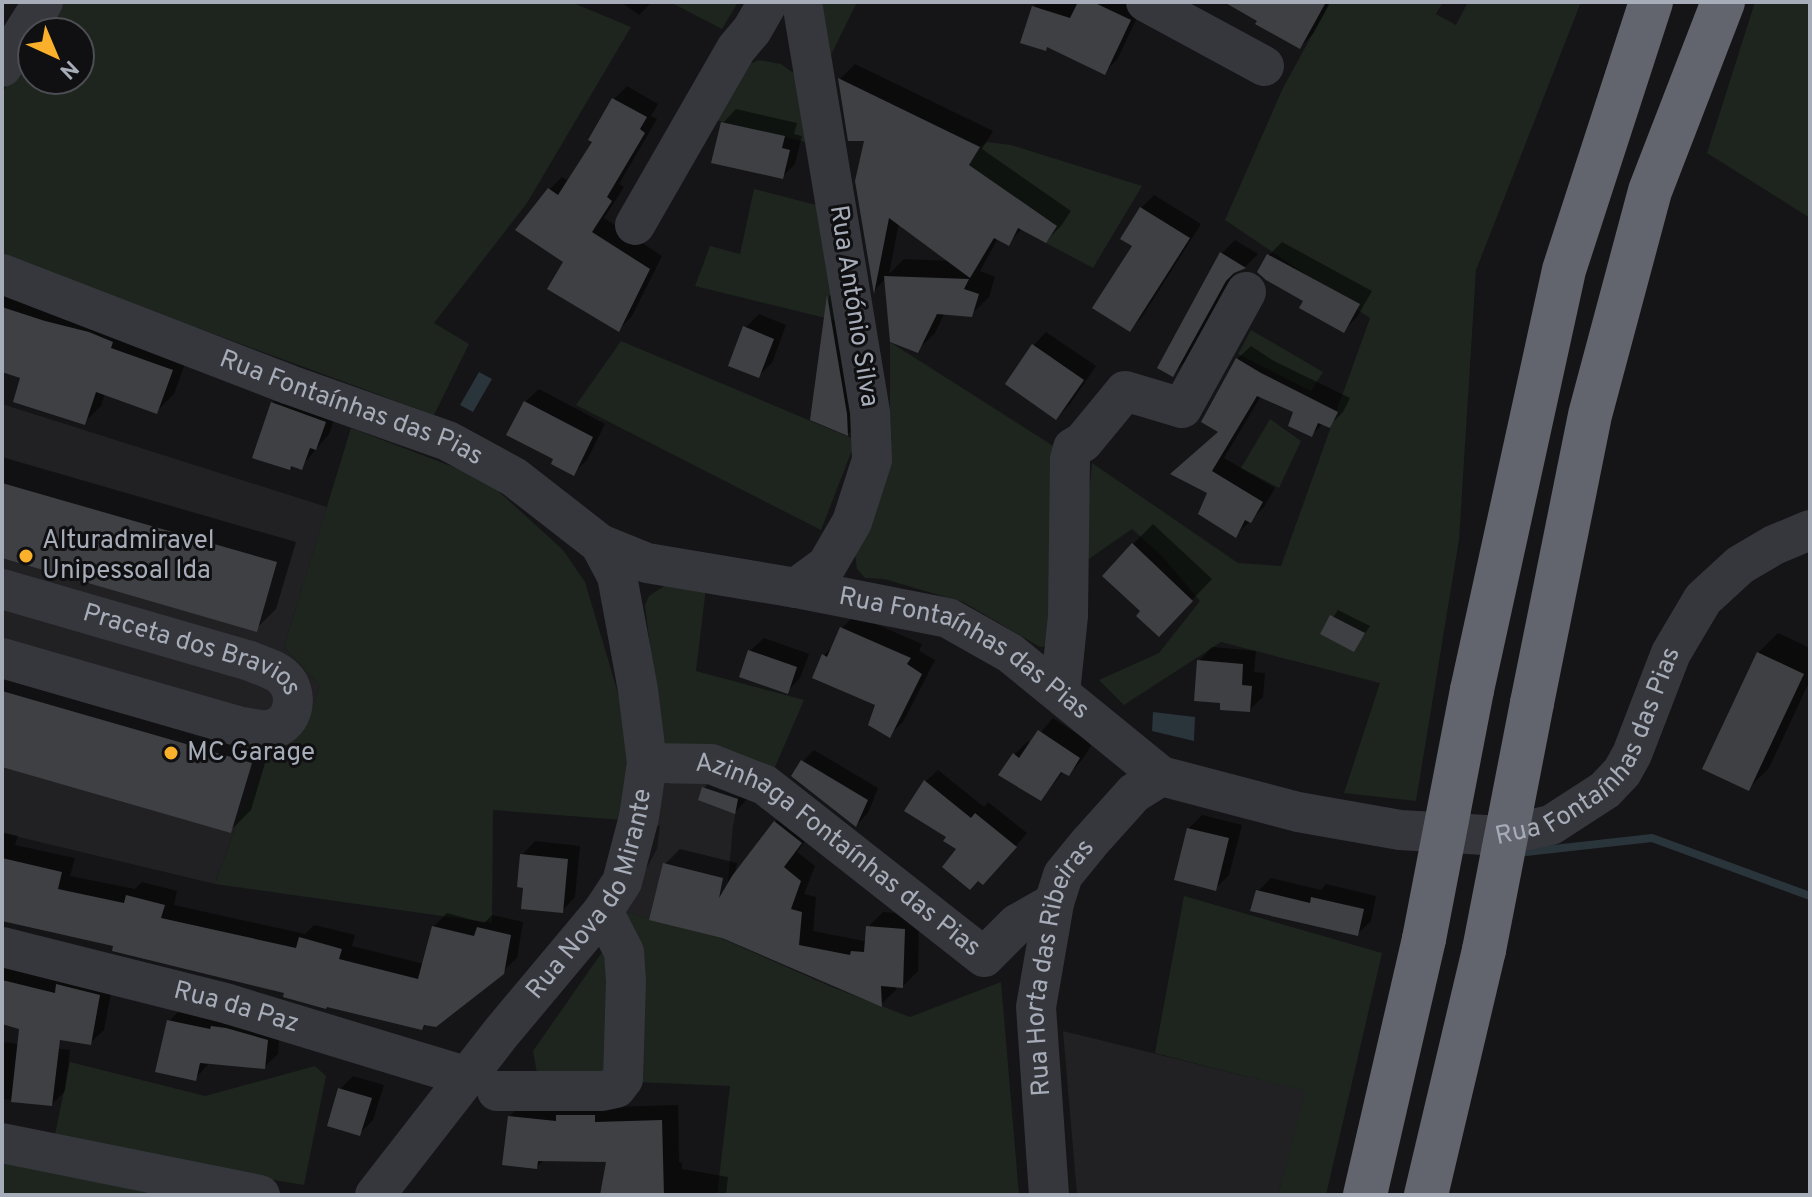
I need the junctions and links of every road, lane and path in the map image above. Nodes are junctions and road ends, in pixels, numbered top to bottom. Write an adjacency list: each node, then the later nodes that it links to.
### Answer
1 (43, 2): 8 (street)
2 (802, 2): 7 (street, Rua António Silva)
3 (1146, 2): 9 (street)
4 (1651, 2): 29 (highway, bridge)
5 (1723, 2): 30 (highway, bridge)
6 (760, 16): 7 (street); 10 (street)
7 (811, 44): 15 (street, Rua António Silva)
8 (7, 49)
9 (1264, 66)
10 (635, 225)
11 (2, 274): 14 (street, Rua Fontaínhas das Pias)
12 (1246, 292): 18 (street)
13 (1810, 530): 20 (street, Rua Fontaínhas das Pias)
14 (600, 544): 15 (street, Rua Fontaínhas das Pias); 19 (street, Rua Nova do Mirante)
15 (796, 588): 18 (street, Rua Fontaínhas das Pias)
16 (2, 589): 17 (street, Praceta dos Bravios)
17 (2, 658)
18 (1060, 693): 20 (street, Rua Fontaínhas das Pias)
19 (647, 763): 21 (street, Azinhaga Fontaínhas das Pias); 22 (street, Rua Nova do Mirante)
20 (1161, 776): 21 (street, Rua Horta das Ribeiras)
21 (1054, 903): 28 (street, Rua Horta das Ribeiras)
22 (603, 911): 24 (street, Rua Nova do Mirante); 24 (street, Rua da Paz)
23 (2, 947): 24 (street, Rua da Paz)
24 (482, 1084): 27 (street, Rua Nova do Mirante)
25 (2, 1143): 26 (street)
26 (260, 1195)
27 (375, 1195)
28 (1049, 1195)
29 (1365, 1195)
30 (1426, 1195)

